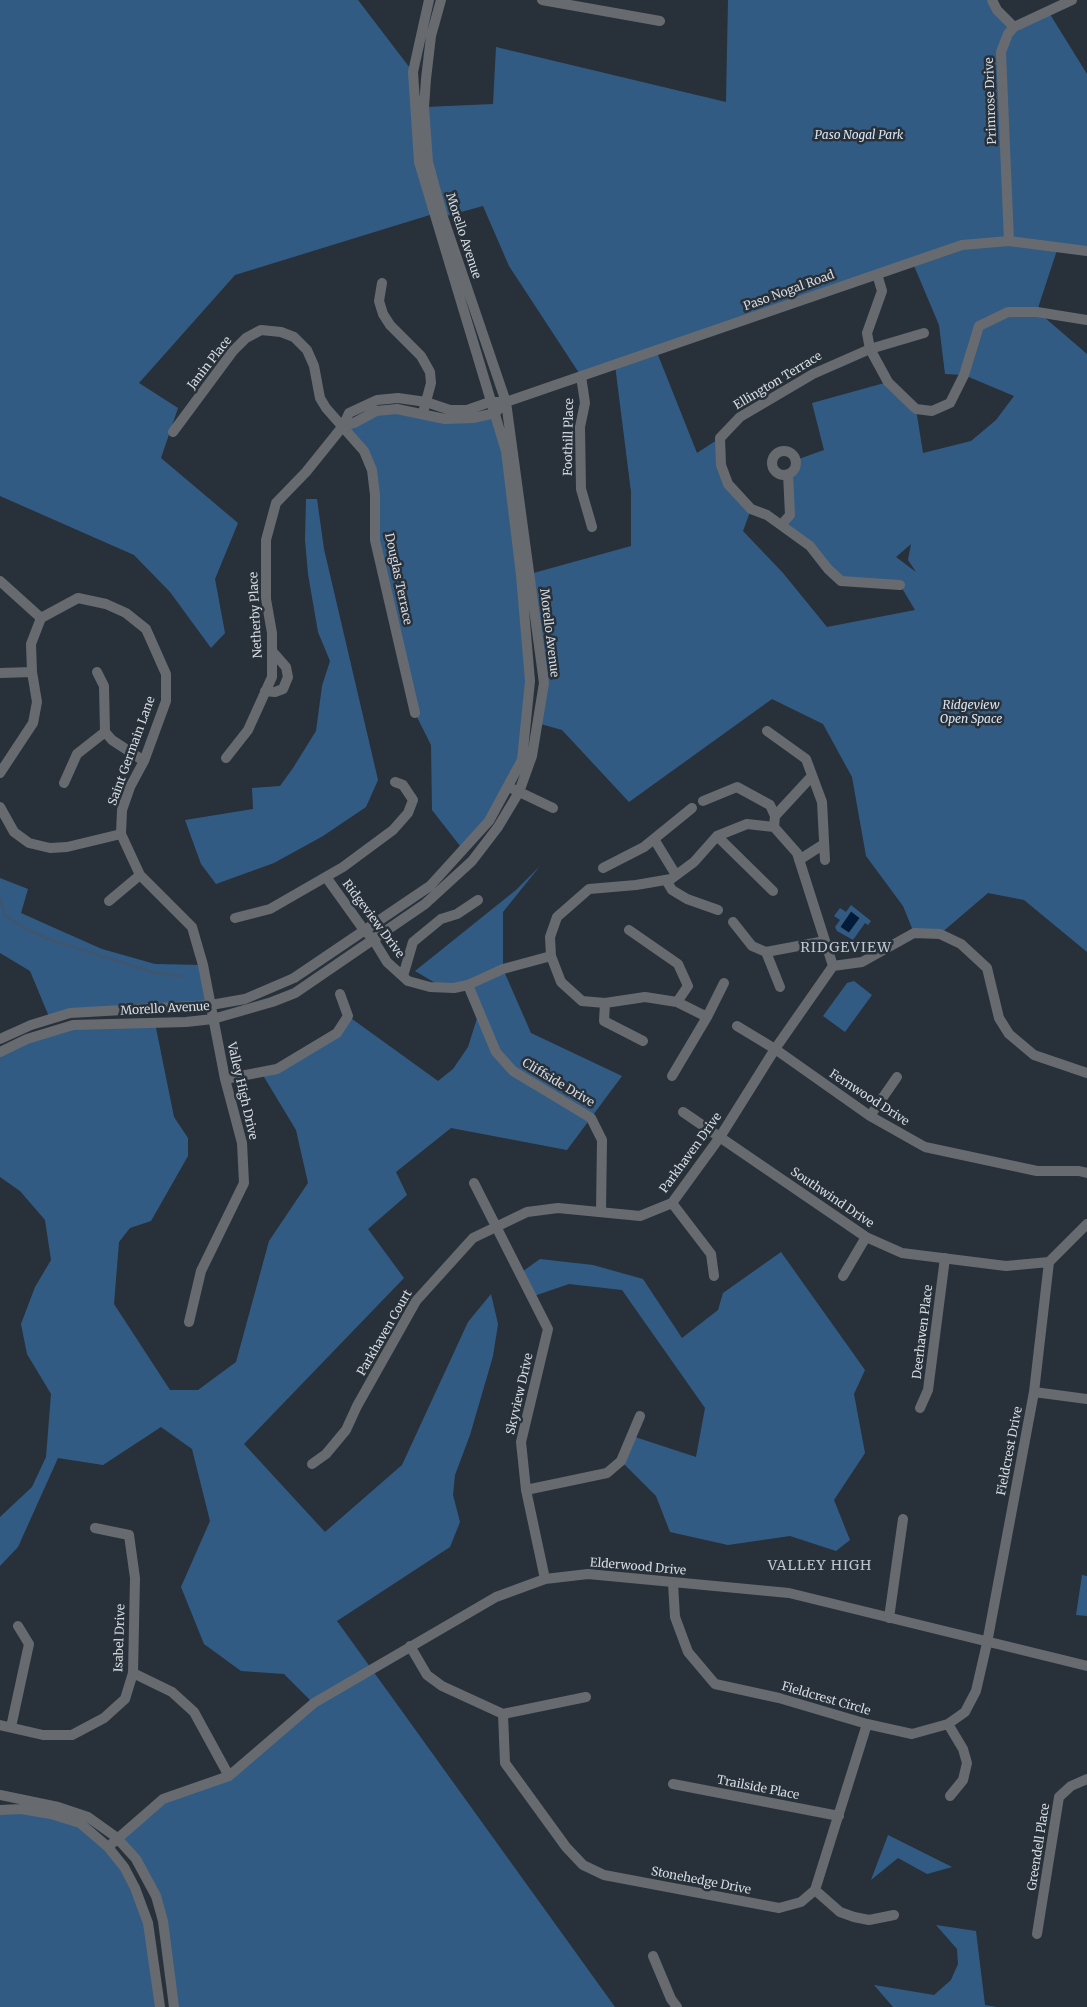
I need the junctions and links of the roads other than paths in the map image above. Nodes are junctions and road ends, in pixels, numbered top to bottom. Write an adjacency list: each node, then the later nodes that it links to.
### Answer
1 (429, 0): 16 (street, Morello Avenue)
2 (441, 0): 17 (street, Morello Avenue)
3 (542, 0): 6 (street)
4 (992, 0): 7 (street)
5 (1072, 0): 7 (street)
6 (660, 21)
7 (1014, 27): 8 (street, Primrose Drive)
8 (1009, 241): 9 (street, Paso Nogal Road); 10 (street, Paso Nogal Road)
9 (1087, 251)
10 (877, 274): 14 (street); 15 (street, Paso Nogal Road)
11 (382, 283): 18 (street)
12 (1087, 320): 14 (street)
13 (924, 333): 14 (street)
14 (870, 349): 23 (street, Ellington Terrace)
15 (581, 376): 17 (street, Paso Nogal Road); 24 (street, Foothill Place)
16 (490, 402): 17 (street); 18 (street); 19 (street, Morello Avenue)
17 (506, 402): 19 (street); 43 (street, Morello Avenue)
18 (424, 407): 19 (street); 20 (street, Netherby Place)
19 (495, 413): 42 (street, Morello Avenue)
20 (343, 426): 21 (street, Janin Place); 28 (street, Netherby Place); 33 (street, Douglas Terrace)
21 (173, 432)
22 (788, 474): 23 (street)
23 (781, 525): 26 (street, Ellington Terrace)
24 (592, 526)
25 (0, 580): 27 (street)
26 (900, 585)
27 (41, 618): 29 (street); 37 (street, Saint Germain Lane)
28 (272, 651): 32 (street, Netherby Place); 32 (street)
29 (32, 672): 31 (street); 38 (street)
30 (97, 672): 35 (street)
31 (0, 673)
32 (265, 691): 36 (street, Netherby Place)
33 (416, 713)
34 (766, 731): 39 (street)
35 (105, 732): 37 (street); 41 (street)
36 (226, 758)
37 (144, 761): 50 (street, Saint Germain Lane)
38 (0, 773)
39 (812, 776): 48 (street); 53 (street)
40 (395, 782): 59 (street)
41 (64, 783)
42 (509, 787): 43 (street); 67 (street, Morello Avenue)
43 (519, 792): 46 (street); 69 (street, Morello Avenue)
44 (703, 801): 48 (street)
45 (0, 807): 50 (street)
46 (553, 808)
47 (692, 808): 52 (street)
48 (775, 816): 49 (street)
49 (774, 827): 51 (street); 54 (street)
50 (121, 834): 58 (street, Saint Germain Lane)
51 (717, 836): 57 (street); 61 (street)
52 (654, 839): 56 (street); 57 (street)
53 (824, 844): 54 (street); 55 (street)
54 (799, 860): 70 (street)
55 (825, 860)
56 (603, 868)
57 (676, 875): 60 (street)
58 (140, 876): 63 (street); 81 (street, Saint Germain Lane)
59 (326, 877): 65 (street); 67 (street, Ridgeview Drive)
60 (666, 880): 64 (street); 72 (street)
61 (773, 891)
62 (478, 900): 74 (street)
63 (109, 901)
64 (718, 910)
65 (235, 918)
66 (733, 922): 71 (street)
67 (364, 930): 69 (street, Ridgeview Drive); 81 (street, Morello Avenue)
68 (629, 930): 79 (street)
69 (373, 939): 74 (street, Ridgeview Drive); 83 (street, Morello Avenue)
70 (825, 942): 71 (street); 73 (street)
71 (766, 952): 77 (street)
72 (551, 956): 76 (street, Ridgeview Drive); 80 (street)
73 (832, 966): 88 (street, Parkhaven Drive); 90 (street)
74 (403, 976): 76 (street, Ridgeview Drive)
75 (724, 982): 82 (street)
76 (468, 985): 100 (street, Cliffside Drive)
77 (780, 987)
78 (340, 994): 93 (street)
79 (677, 1002): 80 (street); 82 (street)
80 (604, 1003): 86 (street)
81 (210, 1005): 83 (street, Valley High Drive); 85 (street, Morello Avenue)
82 (707, 1017): 91 (street)
83 (213, 1019): 87 (street, Morello Avenue); 93 (street, Valley High Drive)
84 (737, 1026): 88 (street, Fernwood Drive)
85 (2, 1034): 87 (street)
86 (643, 1041)
87 (11, 1046): 89 (street, Morello Avenue)
88 (775, 1049): 95 (street, Fernwood Drive); 96 (street, Parkhaven Drive)
89 (0, 1052)
90 (1087, 1073)
91 (672, 1076)
92 (897, 1077): 95 (street)
93 (225, 1080): 108 (street, Valley High Drive)
94 (683, 1112): 96 (street, Southwind Drive)
95 (870, 1116): 97 (street, Fernwood Drive)
96 (720, 1137): 99 (street, Parkhaven Drive); 103 (street, Southwind Drive)
97 (1087, 1173)
98 (474, 1183): 102 (street, Skyview Drive)
99 (672, 1203): 100 (street, Parkhaven Drive); 106 (street)
100 (601, 1211): 102 (street, Parkhaven Drive)
101 (1087, 1224): 105 (street)
102 (494, 1226): 113 (street, Parkhaven Court); 114 (street, Skyview Drive)
103 (866, 1237): 104 (street, Southwind Drive); 107 (street)
104 (944, 1258): 105 (street, Southwind Drive); 111 (street, Deerhaven Place)
105 (1049, 1262): 109 (street, Fieldcrest Drive)
106 (714, 1276)
107 (843, 1276)
108 (189, 1322)
109 (1034, 1392): 110 (street); 121 (street, Fieldcrest Drive)
110 (1087, 1399)
111 (920, 1408)
112 (640, 1416): 114 (street)
113 (312, 1464)
114 (526, 1490): 117 (street, Skyview Drive)
115 (904, 1519): 119 (street)
116 (95, 1528): 124 (street, Isabel Drive)
117 (545, 1579): 118 (street, Elderwood Drive); 122 (street, Elderwood Drive)
118 (673, 1583): 119 (street, Elderwood Drive); 127 (street, Fieldcrest Circle)
119 (889, 1618): 121 (street, Elderwood Drive)
120 (18, 1626): 130 (street)
121 (987, 1643): 123 (street, Elderwood Drive); 128 (street, Fieldcrest Circle)
122 (410, 1646): 126 (street); 131 (street, Elderwood Drive)
123 (1087, 1666)
124 (133, 1673): 130 (street, Isabel Drive); 131 (street)
125 (586, 1696): 126 (street)
126 (504, 1714): 140 (street, Stonehedge Drive)
127 (867, 1724): 128 (street, Fieldcrest Circle); 137 (street)
128 (948, 1724): 135 (street)
129 (0, 1725): 130 (street, Isabel Drive)
130 (11, 1727)
131 (230, 1776): 138 (street, Elderwood Drive)
132 (1087, 1779): 142 (street, Greendell Place)
133 (673, 1784): 137 (street, Trailside Place)
134 (0, 1795): 138 (street)
135 (950, 1796)
136 (0, 1810): 139 (street)
137 (839, 1816): 140 (street)
138 (116, 1837): 139 (street, Elderwood Drive); 145 (street)
139 (108, 1846): 144 (street)
140 (816, 1890): 141 (street)
141 (894, 1915)
142 (1037, 1934)
143 (653, 1956): 146 (street)
144 (160, 2007)
145 (174, 2007)
146 (677, 2007)

